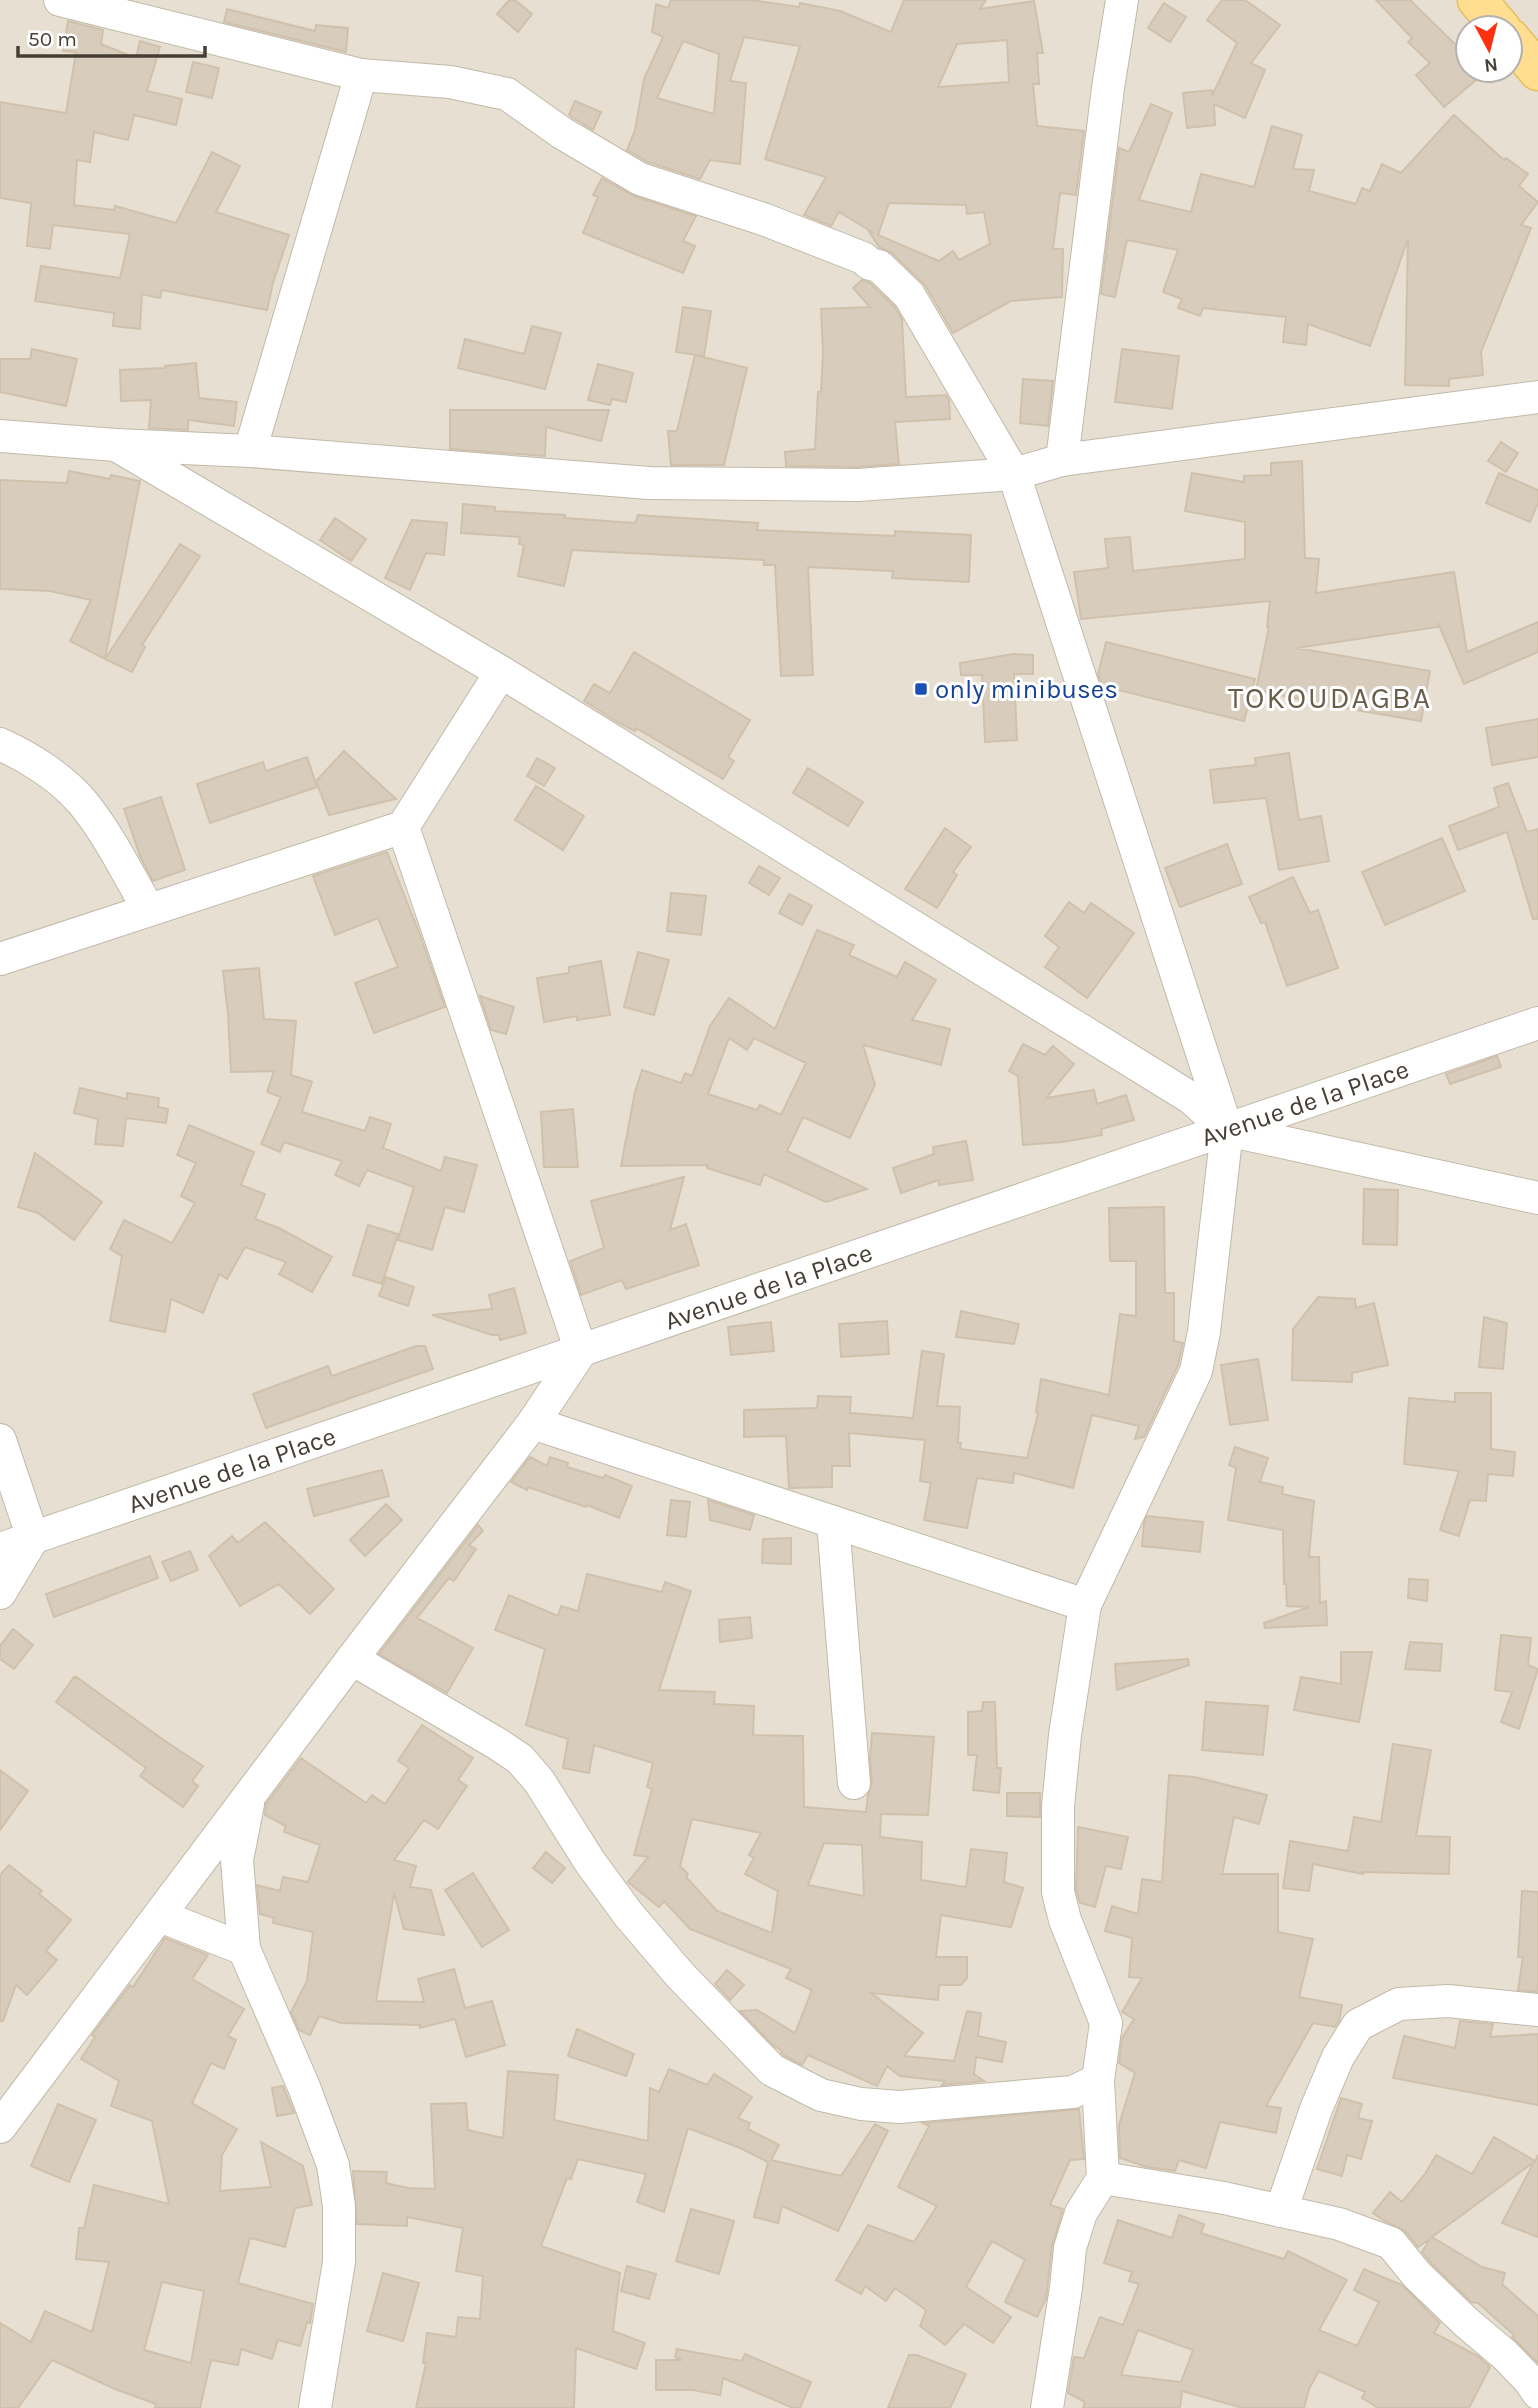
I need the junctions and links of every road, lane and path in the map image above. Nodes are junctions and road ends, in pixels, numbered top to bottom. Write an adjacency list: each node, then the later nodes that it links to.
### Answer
1 (60, 0): 7 (street)
2 (1122, 0): 12 (street)
3 (1478, 0): 4 (main road)
4 (1490, 14)
5 (1524, 54): 6 (main road)
6 (1538, 71)
7 (361, 75): 11 (street); 13 (street)
8 (1538, 397): 12 (street)
9 (0, 436): 10 (street)
10 (116, 445): 11 (street); 14 (street)
11 (250, 451): 13 (street)
12 (1062, 460): 13 (street)
13 (1014, 474): 20 (street)
14 (501, 672): 16 (street); 20 (street)
15 (0, 744): 17 (street)
16 (403, 827): 17 (street); 22 (street)
17 (148, 909): 18 (street)
18 (0, 960)
19 (1538, 1023): 20 (street, Avenue de la Place)
20 (1227, 1130): 21 (street); 22 (street, Avenue de la Place); 29 (street)
21 (1538, 1198)
22 (580, 1351): 23 (street); 26 (street, Avenue de la Place)
23 (533, 1423): 25 (street); 30 (street)
24 (0, 1440): 26 (street)
25 (832, 1522): 29 (street); 31 (street)
26 (33, 1538): 27 (street, Avenue de la Place); 28 (street)
27 (0, 1549)
28 (0, 1593)
29 (1085, 1605): 36 (street)
30 (352, 1659): 32 (street); 36 (street)
31 (854, 1783)
32 (249, 1799): 33 (street); 34 (street)
33 (160, 1916): 34 (street); 37 (street)
34 (244, 1949): 41 (street)
35 (1538, 2010): 39 (street)
36 (1098, 2080): 38 (street)
37 (0, 2127)
38 (1103, 2178): 39 (street); 42 (street)
39 (1281, 2211): 40 (street)
40 (1538, 2395): 43 (street)
41 (315, 2408)
42 (1047, 2408)
43 (1521, 2408)

